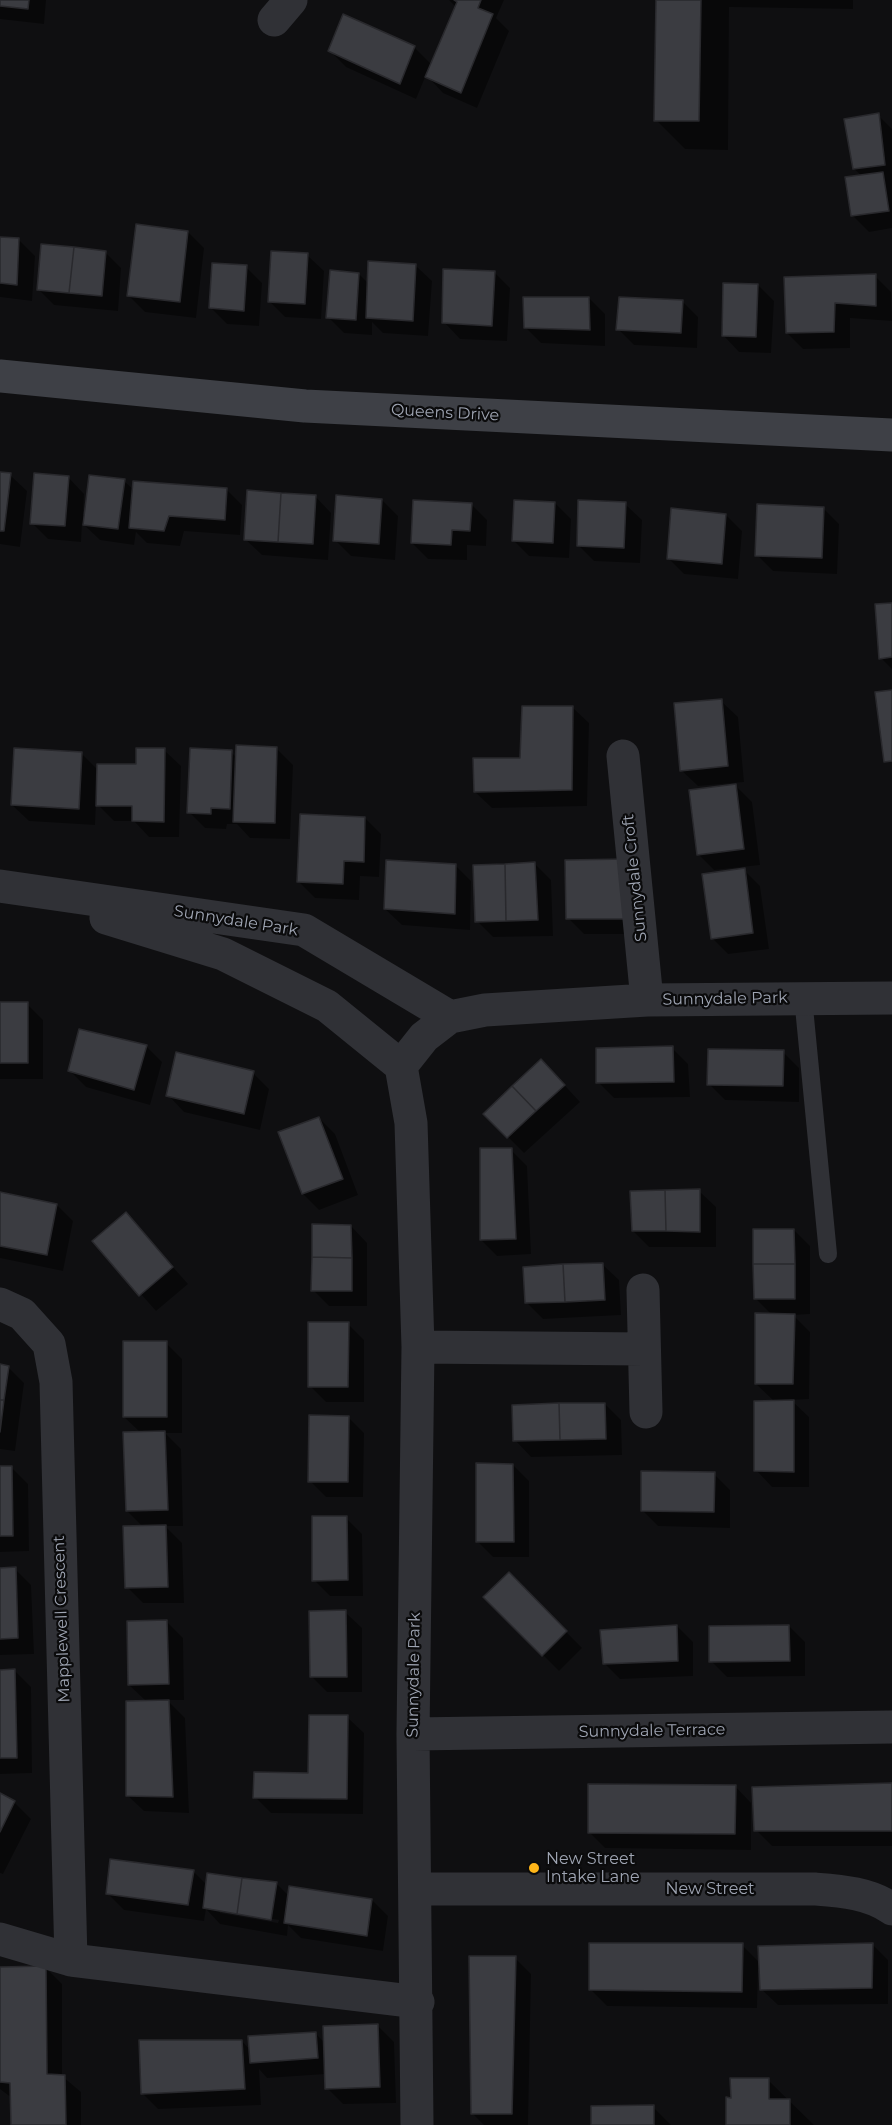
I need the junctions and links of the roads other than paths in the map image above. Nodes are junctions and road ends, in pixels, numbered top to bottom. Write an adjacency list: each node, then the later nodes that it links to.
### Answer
1 (0, 376): 2 (street, Queens Drive)
2 (892, 435)
3 (623, 756): 8 (street, Sunnydale Croft)
4 (0, 886): 9 (street, Sunnydale Park)
5 (0, 904): 10 (street, Sunnydale Park)
6 (803, 997): 7 (street, Sunnydale Park); 8 (street, Sunnydale Park); 11 (lane)
7 (892, 998)
8 (647, 1000): 9 (street, Sunnydale Park)
9 (450, 1017): 10 (street, Sunnydale Park)
10 (401, 1066): 14 (street, Sunnydale Park)
11 (828, 1254)
12 (643, 1290): 15 (street)
13 (0, 1304): 22 (street, Mapplewell Crescent)
14 (418, 1347): 15 (street); 18 (street, Sunnydale Park)
15 (644, 1349): 16 (street)
16 (646, 1412)
17 (892, 1727): 18 (street, Sunnydale Terrace)
18 (413, 1734): 19 (street, Sunnydale Park)
19 (417, 1889): 20 (street, New Street); 23 (street, Sunnydale Park)
20 (892, 1909)
21 (0, 1939): 22 (street)
22 (71, 1960): 23 (street)
23 (418, 2002): 24 (street, Sunnydale Park)
24 (417, 2125)

